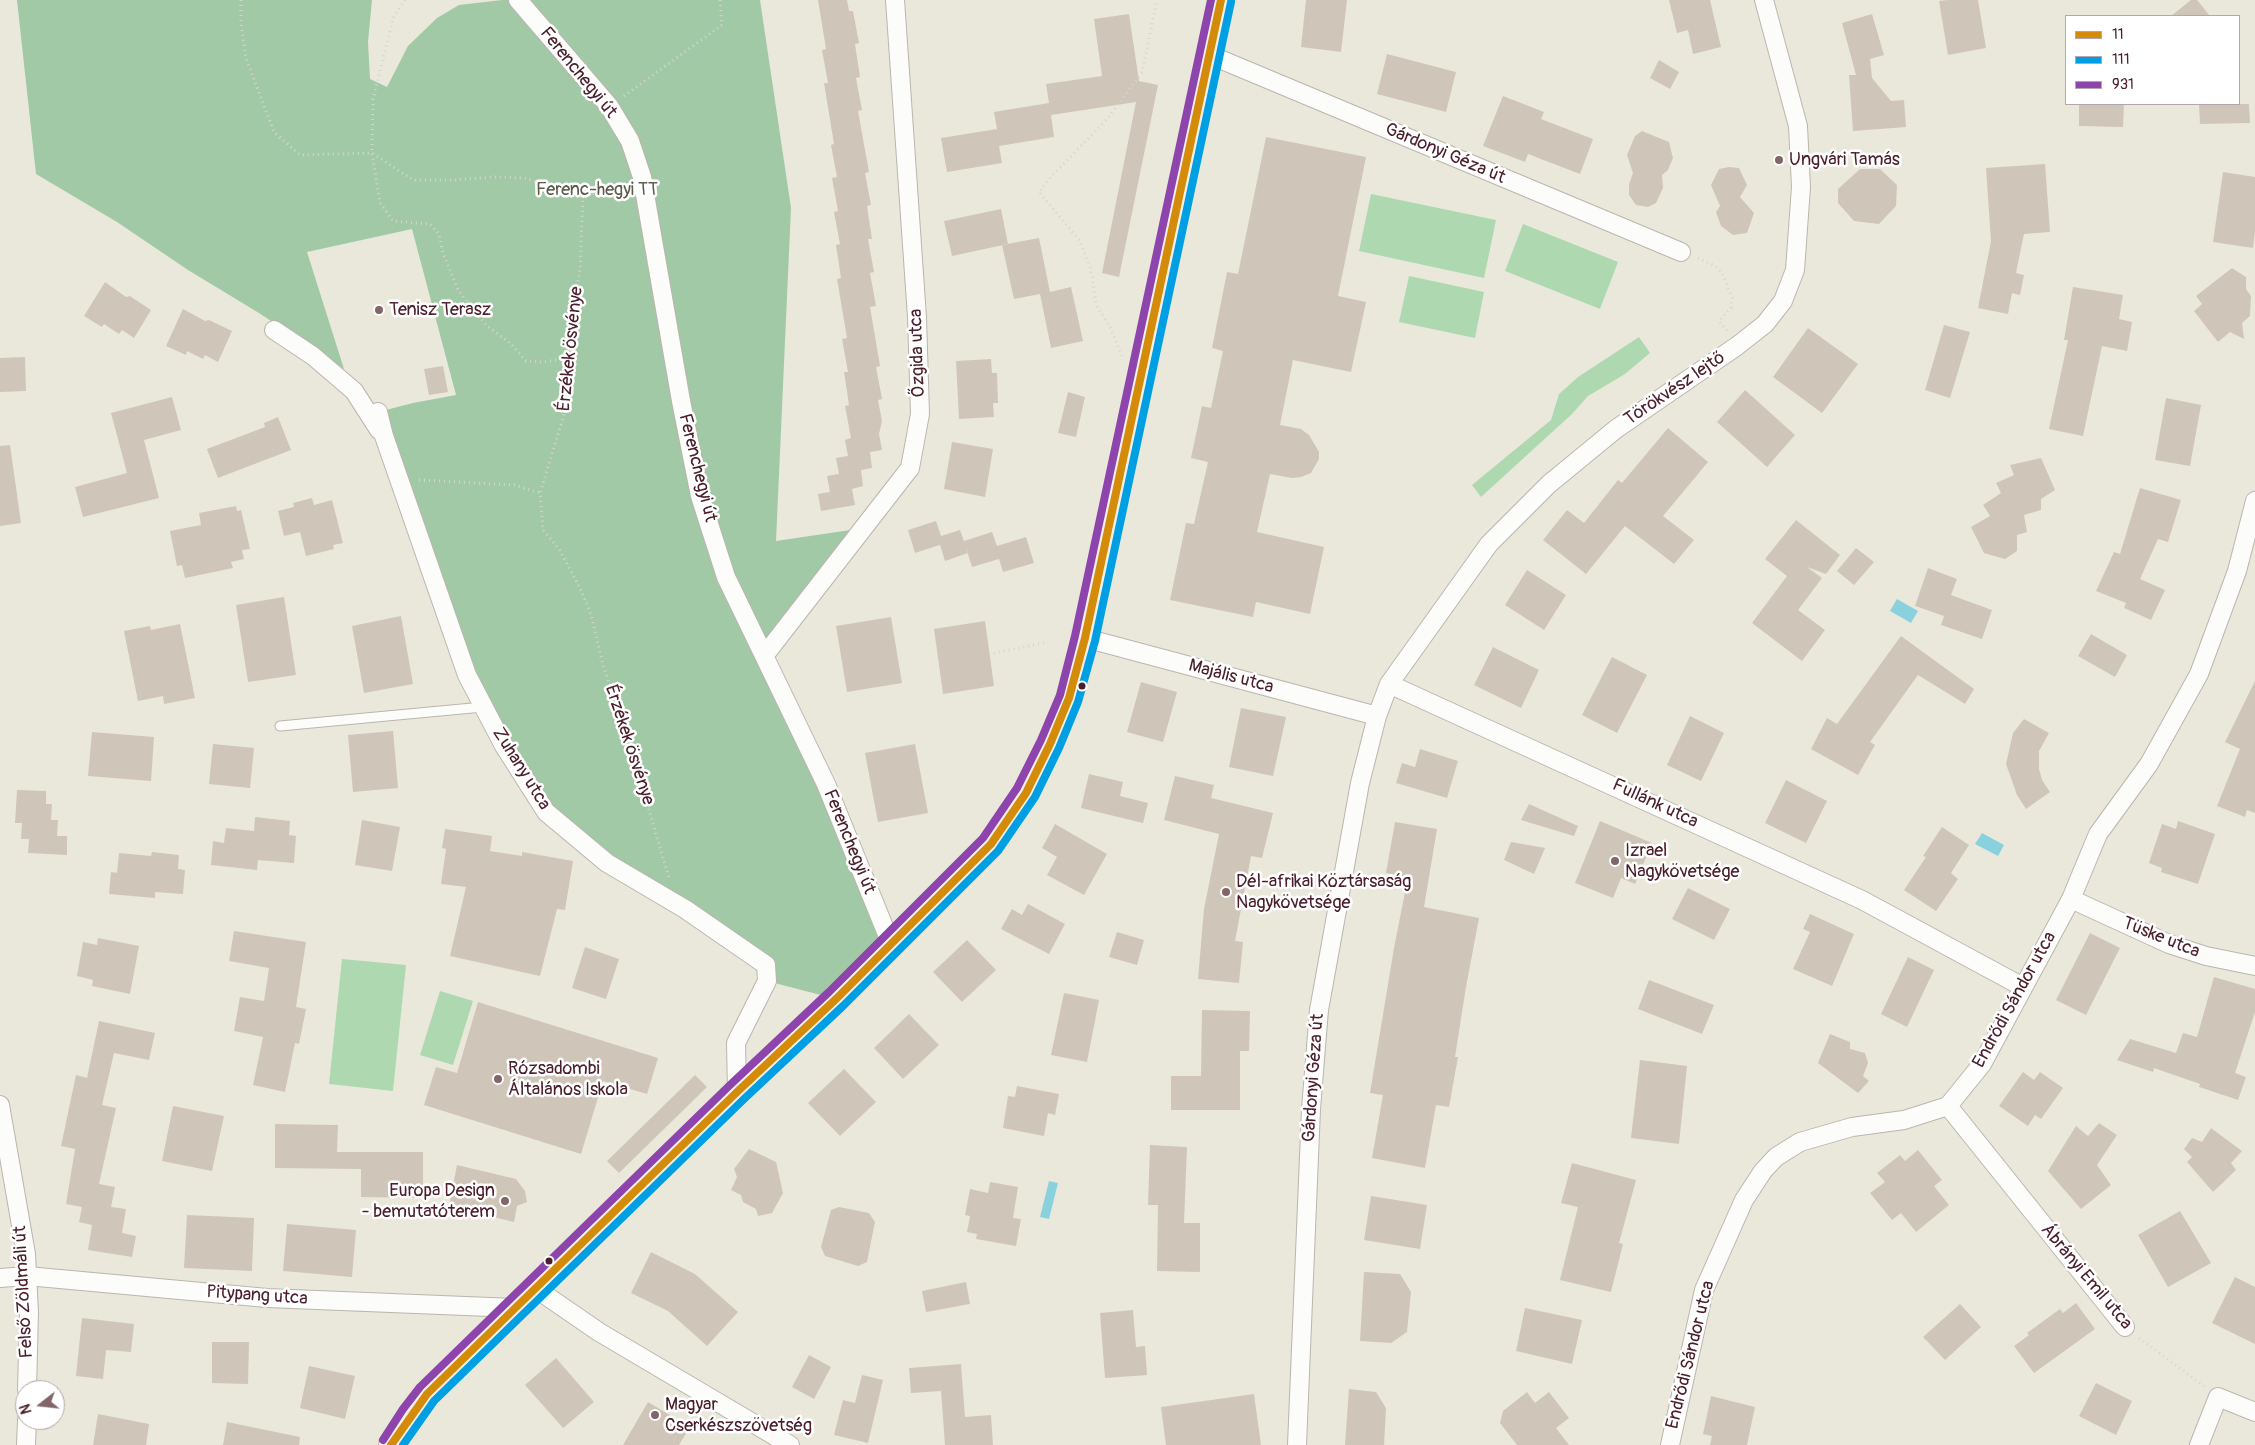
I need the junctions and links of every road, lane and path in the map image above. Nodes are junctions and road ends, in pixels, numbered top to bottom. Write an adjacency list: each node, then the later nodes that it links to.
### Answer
1 (241, 0): 11 (path)
2 (405, 0): 11 (path)
3 (518, 0): 10 (street, Ferenchegyi út)
4 (720, 0): 10 (path)
5 (895, 0): 27 (street, Őzgida utca)
6 (1157, 0): 18 (path)
7 (1221, 0): 9 (street)
8 (1764, 0): 16 (street, Törökvész lejtő)
9 (1210, 56): 14 (street, Gárdonyi Géza út); 24 (street)
10 (609, 106): 12 (street, Ferenchegyi út)
11 (372, 153): 13 (path); 17 (path)
12 (642, 177): 13 (path); 27 (street, Ferenchegyi út)
13 (583, 197): 17 (path, Érzékek ösvénye)
14 (1682, 252): 16 (path)
15 (274, 330): 20 (street, Zuhany utca)
16 (1738, 346): 28 (street, Törökvész lejtő)
17 (572, 357): 22 (path, Érzékek ösvénye)
18 (1122, 357)
19 (378, 412): 20 (street, Zuhany utca)
20 (384, 436): 21 (street, Zuhany utca)
21 (399, 479): 22 (path); 29 (street, Zuhany utca)
22 (540, 493): 33 (path, Érzékek ösvénye)
23 (2255, 501): 32 (street, Endrődi Sándor utca)
24 (1085, 638): 30 (street, Majális utca); 34 (street)
25 (1044, 643): 26 (path)
26 (989, 654)
27 (764, 656): 34 (street, Ferenchegyi út)
28 (1390, 684): 30 (street, Törökvész lejtő); 36 (street, Fullánk utca)
29 (483, 707): 31 (lane); 33 (street, Zuhany utca)
30 (1377, 716): 52 (street, Gárdonyi Géza út)
31 (280, 726)
32 (2071, 899): 35 (street, Tüske utca); 36 (street, Endrődi Sándor utca)
33 (685, 909): 37 (street, Zuhany utca)
34 (891, 944): 37 (street)
35 (2255, 966)
36 (2023, 987): 39 (street, Endrődi Sándor utca)
37 (737, 1092): 42 (street)
38 (0, 1105): 40 (street, Felső Zöldmáli út)
39 (1948, 1106): 44 (street, Ábrányi Emil utca); 53 (street, Endrődi Sándor utca)
40 (27, 1276): 41 (street, Pitypang utca); 43 (street, Pitypang utca); 45 (street, Felső Zöldmáli út)
41 (0, 1278)
42 (535, 1288): 43 (street); 51 (street)
43 (515, 1308): 50 (street)
44 (2125, 1327): 46 (path, Ábrányi Emil utca)
45 (27, 1380)
46 (2218, 1397): 47 (street); 54 (street)
47 (2255, 1412)
48 (27, 1430): 49 (street)
49 (26, 1445)
50 (392, 1445)
51 (790, 1445)
52 (1297, 1445)
53 (1670, 1445)
54 (2199, 1445)

